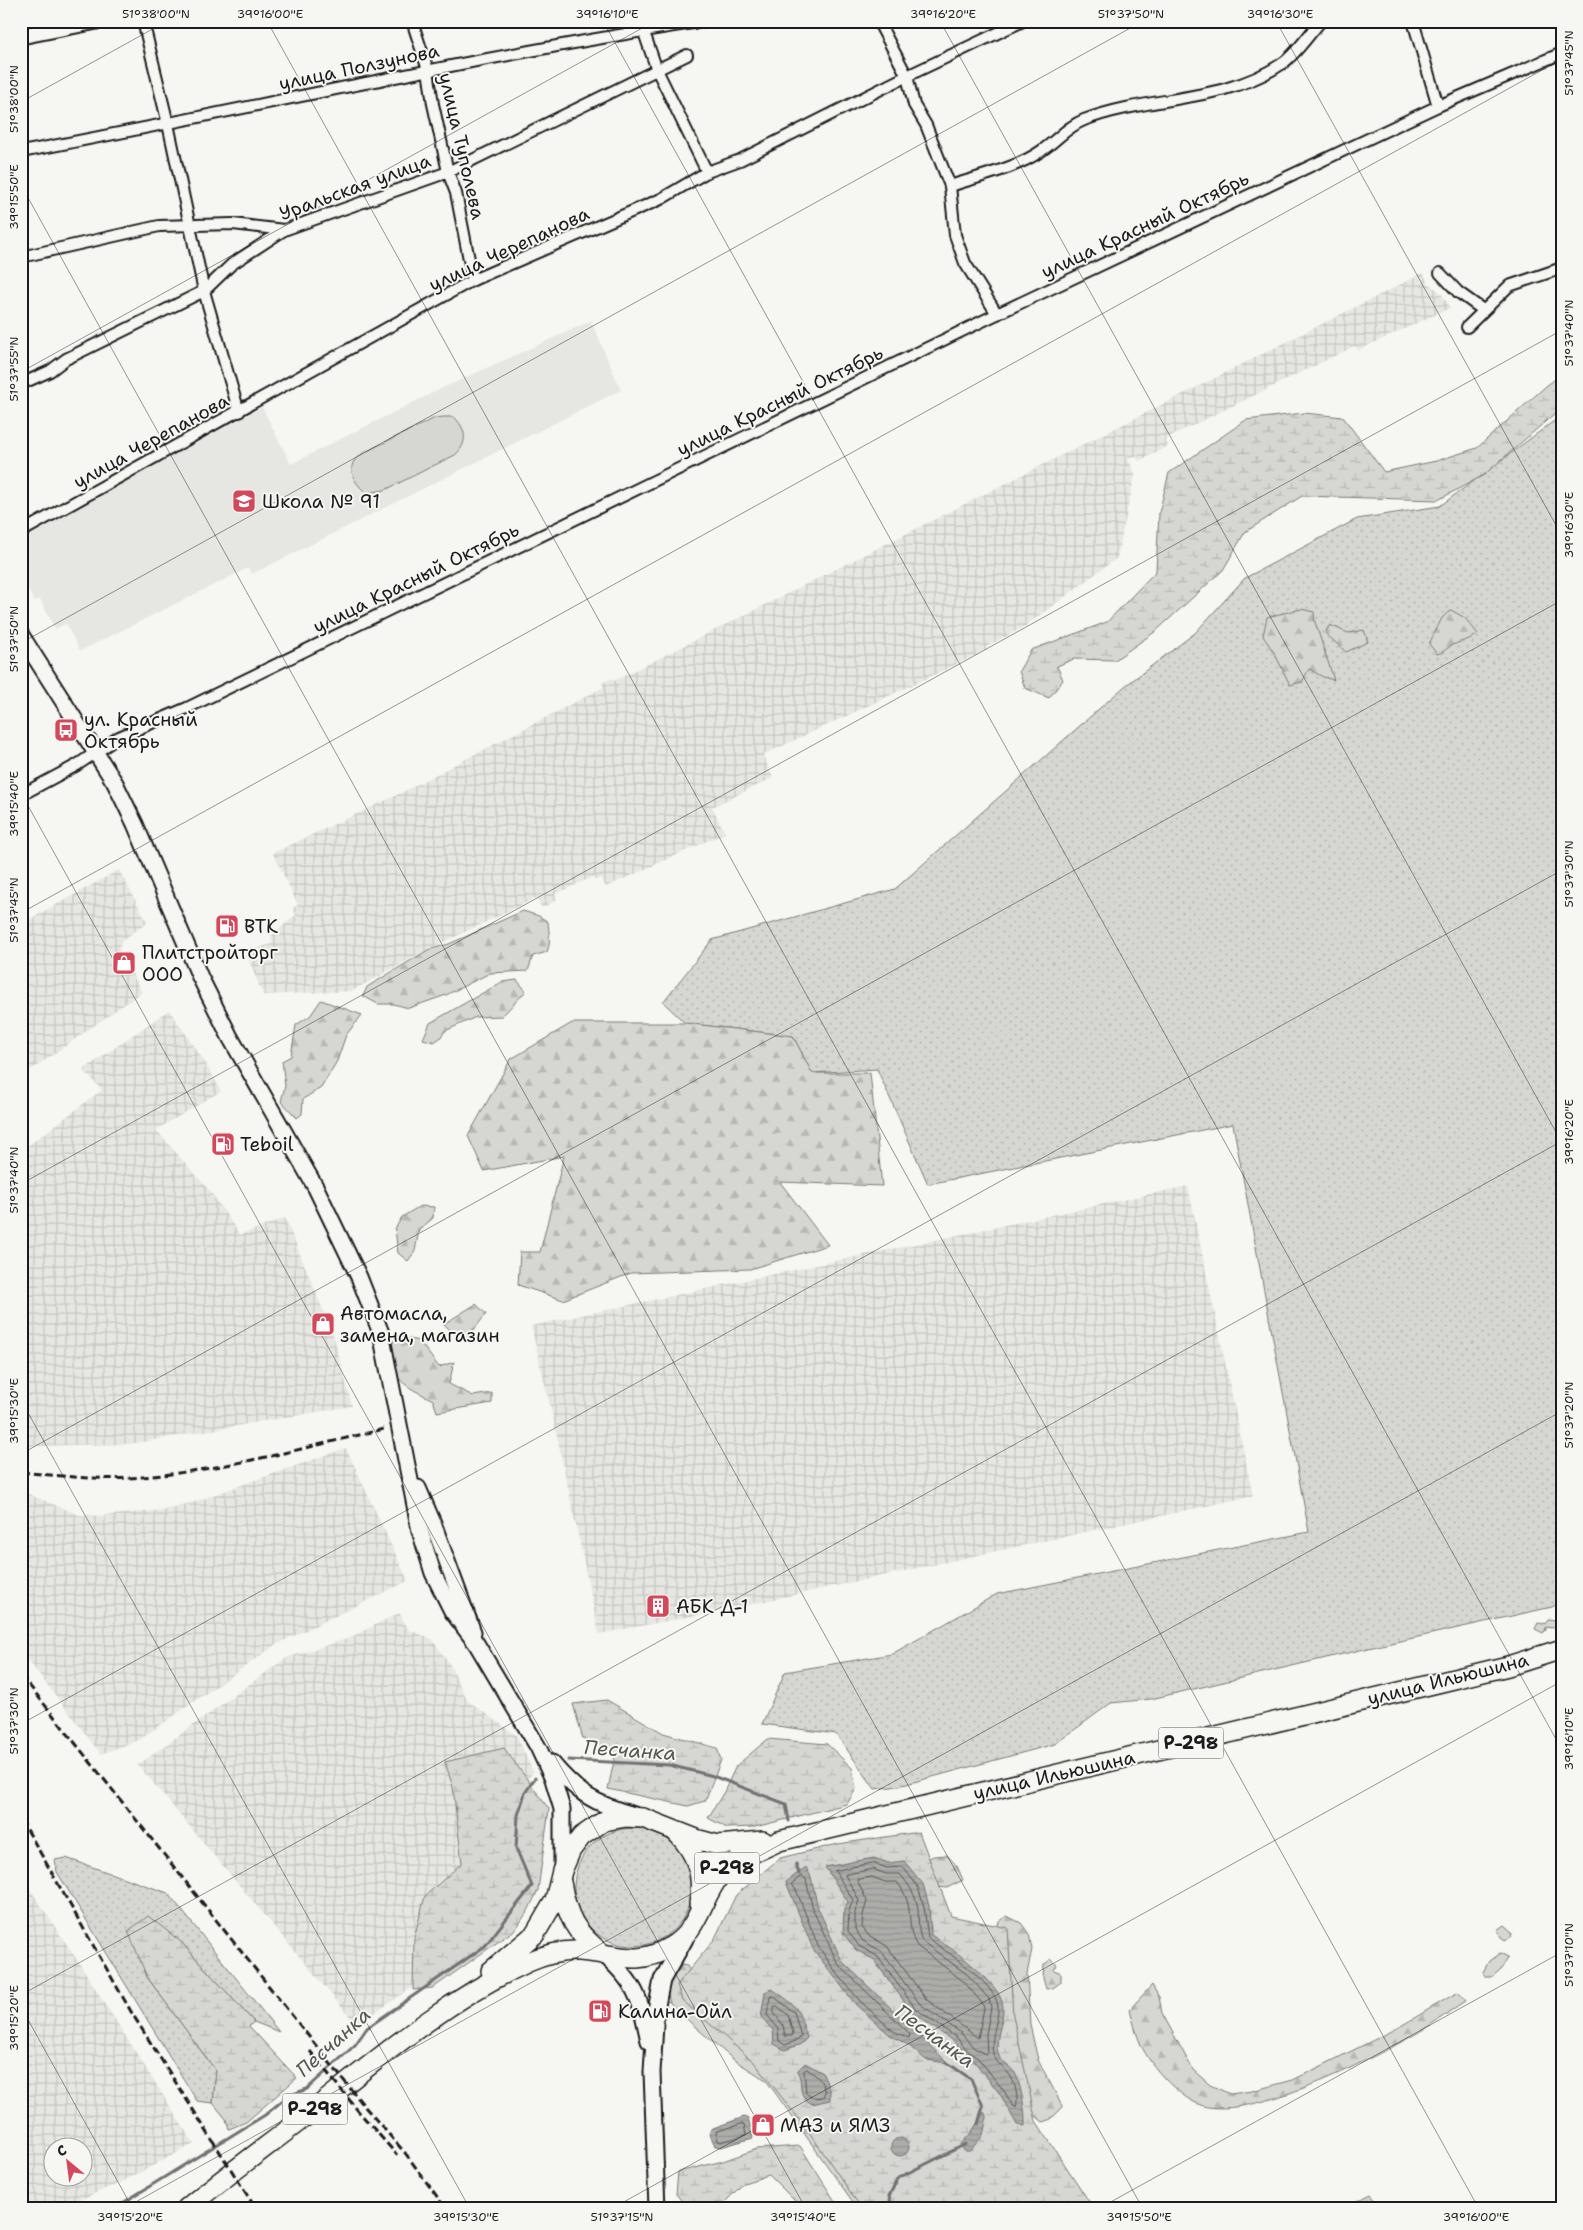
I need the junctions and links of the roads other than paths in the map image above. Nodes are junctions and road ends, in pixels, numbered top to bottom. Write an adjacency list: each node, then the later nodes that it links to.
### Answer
1 (98, 21): 10 (main road)
2 (143, 21): 17 (street)
3 (412, 21): 13 (street, улица Туполева)
4 (706, 21): 9 (street, улица Ползунова)
5 (878, 21): 15 (street)
6 (1023, 21): 15 (street, улица Черепанова)
7 (1321, 21): 21 (street)
8 (1413, 21): 16 (street)
9 (641, 26): 13 (street, улица Ползунова); 14 (street)
10 (21, 36)
11 (1562, 53): 16 (street, улица Красный Октябрь)
12 (687, 55): 14 (street, Уральская улица)
13 (428, 70): 17 (street, улица Ползунова); 19 (street, улица Туполева)
14 (657, 70): 19 (street, Уральская улица); 20 (street)
15 (907, 76): 20 (street, улица Черепанова); 21 (street)
16 (1438, 106): 30 (street, улица Красный Октябрь)
17 (168, 124): 18 (street, улица Ползунова); 22 (street)
18 (21, 152)
19 (448, 172): 23 (street, Уральская улица); 27 (street, улица Туполева)
20 (707, 172): 27 (street, улица Черепанова)
21 (950, 186): 30 (street)
22 (190, 224): 23 (street); 24 (street); 28 (street)
23 (284, 230): 28 (street, Уральская улица)
24 (21, 257)
25 (1562, 268): 29 (street)
26 (1440, 273): 29 (street)
27 (473, 280): 33 (street, улица Черепанова)
28 (204, 291): 32 (street, Уральская улица); 33 (street)
29 (1483, 310): 31 (street)
30 (997, 314): 36 (street, улица Красный Октябрь)
31 (1466, 327)
32 (21, 384)
33 (240, 412): 34 (street, улица Черепанова)
34 (21, 532)
35 (21, 636): 36 (main road)
36 (96, 752): 37 (street, улица Красный Октябрь); 39 (main road)
37 (21, 795)
38 (1562, 1649): 42 (highway, улица Ильюшина / Р-298)
39 (538, 1747): 40 (main road); 43 (main road)
40 (643, 1818): 41 (highway, Р-298); 43 (highway, Р-298)
41 (676, 1832): 42 (highway, Р-298); 44 (highway, Р-298)
42 (780, 1841): 44 (highway, Р-298)
43 (561, 1875): 45 (highway); 46 (highway, Р-298)
44 (693, 1926): 45 (highway, Р-298); 47 (main road)
45 (603, 1954): 46 (highway, Р-298); 47 (main road)
46 (466, 1994): 48 (highway, Р-298)
47 (653, 2062): 49 (main road)
48 (186, 2209)
49 (657, 2209)

